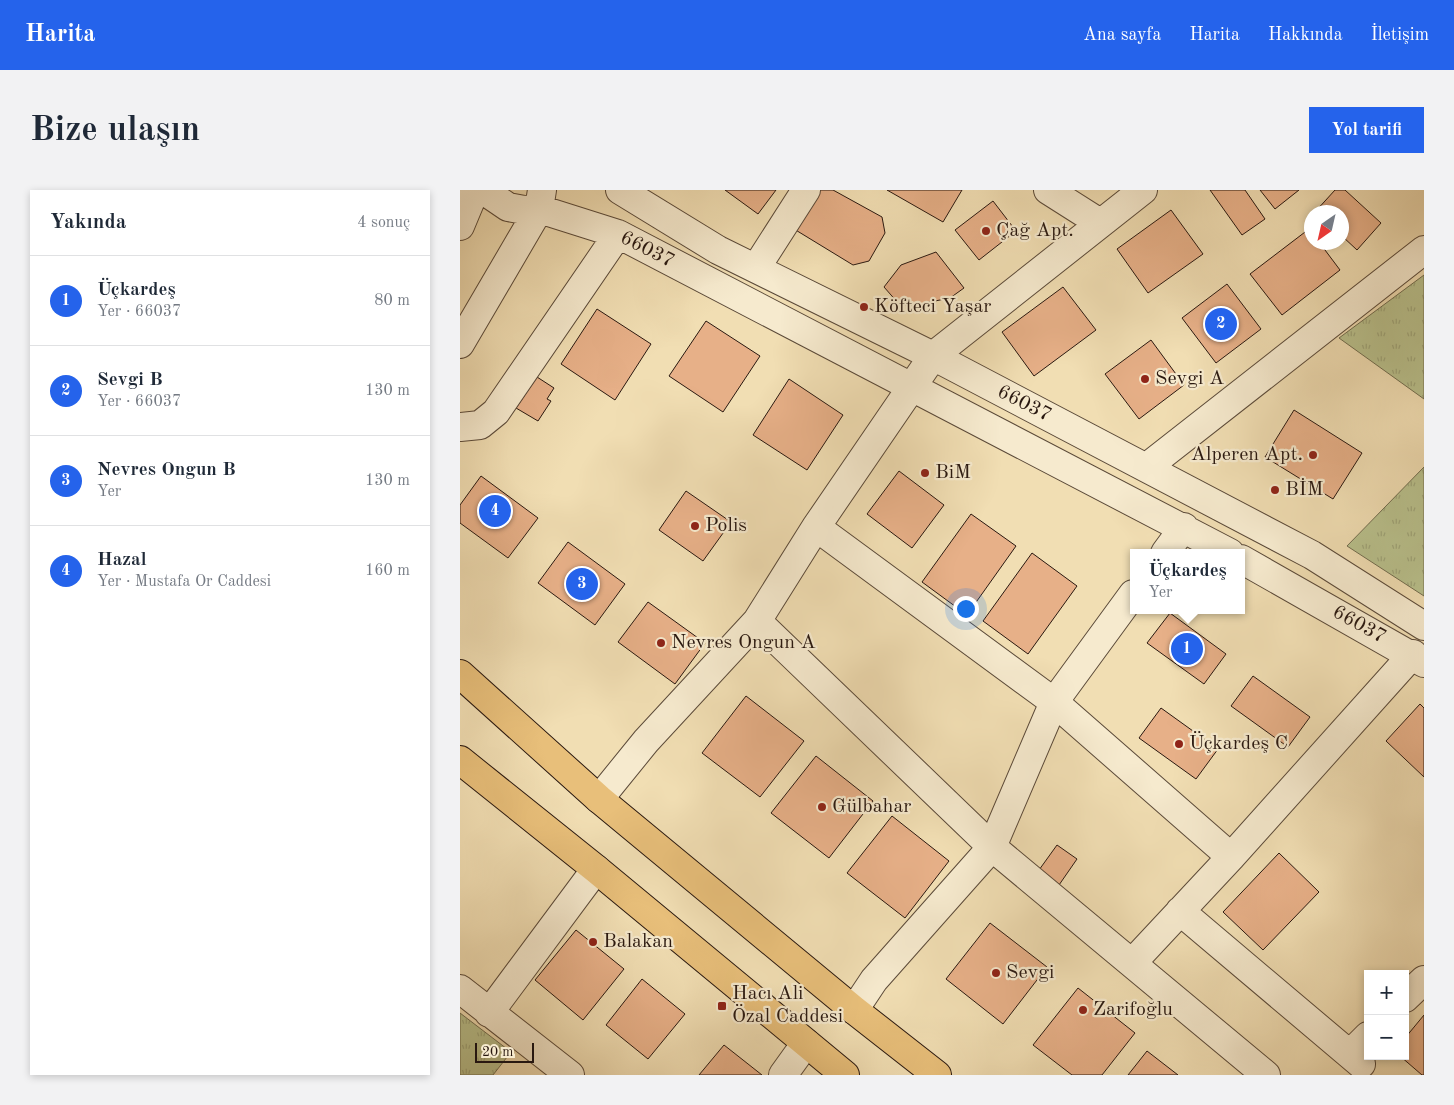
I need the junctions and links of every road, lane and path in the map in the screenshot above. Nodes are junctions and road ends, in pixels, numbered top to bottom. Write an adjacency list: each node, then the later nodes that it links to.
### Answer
1 (475, 190): 9 (street)
2 (483, 190): 7 (street, 66037)
3 (620, 190): 12 (street, 66037)
4 (806, 190): 12 (street)
5 (1048, 190): 8 (street)
6 (1143, 190): 8 (street)
7 (541, 200): 10 (street, 66037); 13 (street)
8 (1100, 223): 14 (street)
9 (460, 226)
10 (618, 234): 15 (street, 66037); 16 (street)
11 (1424, 250): 17 (street)
12 (756, 268): 14 (street, 66037)
13 (460, 344)
14 (933, 356): 15 (street); 17 (street, 66037)
15 (911, 386): 18 (street); 19 (street, 66037)
16 (460, 427)
17 (1147, 467): 25 (street, 66037)
18 (816, 527): 24 (street); 28 (street)
19 (1184, 527): 20 (street); 21 (street, 66037)
20 (1169, 549)
21 (1223, 549)
22 (1245, 561): 26 (street, 66037)
23 (1130, 598): 28 (street)
24 (756, 621): 30 (street); 31 (street)
25 (1424, 626)
26 (1418, 659): 32 (street)
27 (460, 674): 30 (main road)
28 (1054, 702): 31 (street); 32 (street)
29 (460, 760): 33 (main road)
30 (599, 799): 39 (main road)
31 (992, 847): 35 (street); 39 (street)
32 (1231, 857): 34 (street)
33 (596, 869): 40 (street); 41 (main road)
34 (1180, 911): 35 (street); 42 (street)
35 (1132, 963): 47 (street)
36 (1424, 980): 38 (street)
37 (460, 989): 40 (street)
38 (1409, 994)
39 (854, 1010): 46 (main road)
40 (489, 1013): 43 (street)
41 (806, 1043): 44 (street); 45 (main road)
42 (1360, 1051)
43 (551, 1070)
44 (783, 1075)
45 (845, 1075)
46 (937, 1075)
47 (1266, 1075)

